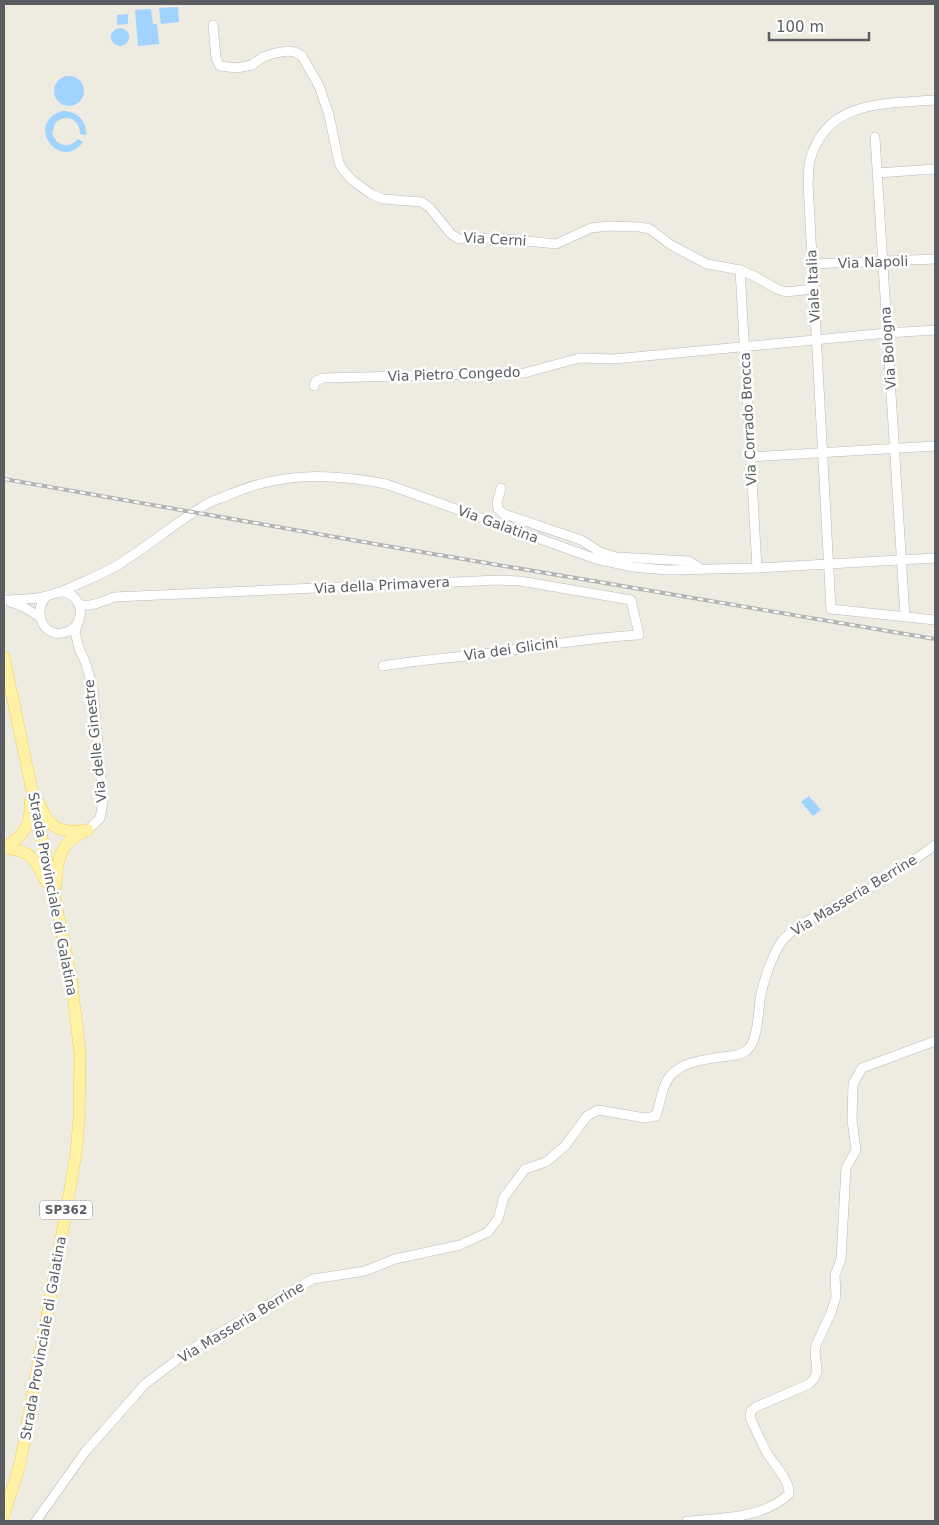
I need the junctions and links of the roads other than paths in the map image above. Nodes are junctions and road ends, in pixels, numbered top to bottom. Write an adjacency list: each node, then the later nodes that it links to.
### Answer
1 (213, 25): 9 (street, Via Cerni)
2 (935, 100): 8 (street, Viale Italia)
3 (875, 137): 5 (street, Via Bologna)
4 (935, 169): 5 (street)
5 (878, 174): 7 (street, Via Bologna)
6 (935, 259): 7 (street, Via Napoli)
7 (883, 261): 8 (street, Via Napoli); 12 (street, Via Bologna)
8 (812, 264): 10 (street, Viale Italia)
9 (740, 270): 10 (street, Via Cerni); 14 (street, Via Corrado Brocca)
10 (813, 289): 13 (street, Viale Italia)
11 (935, 330): 12 (street, Via Pietro Congedo)
12 (888, 333): 13 (street, Via Pietro Congedo); 17 (street, Via Bologna)
13 (816, 340): 14 (street, Via Pietro Congedo); 18 (street, Viale Italia)
14 (744, 347): 15 (street, Via Pietro Congedo); 19 (street, Via Corrado Brocca)
15 (314, 386)
16 (935, 446): 17 (street)
17 (895, 448): 18 (street); 22 (street, Via Bologna)
18 (822, 453): 19 (street); 23 (street, Viale Italia)
19 (751, 457): 24 (street, Via Corrado Brocca)
20 (501, 488): 25 (street)
21 (935, 558): 22 (street, Via Galatina)
22 (902, 559): 23 (street, Via Galatina); 33 (street, Via Bologna)
23 (828, 563): 24 (street, Via Galatina); 33 (street, Viale Italia)
24 (757, 568): 25 (street, Via Galatina)
25 (702, 569): 26 (street, Via Galatina)
26 (88, 580): 27 (street, Via Galatina); 30 (street, Via Galatina)
27 (61, 592): 28 (street); 30 (street, Via della Primavera)
28 (47, 596): 29 (street); 32 (street)
29 (4, 600): 32 (street)
30 (77, 601): 31 (street, Via della Primavera); 35 (street)
31 (96, 604): 35 (street, Via della Primavera); 37 (street, Via della Primavera)
32 (40, 617): 36 (street)
33 (905, 617): 34 (street)
34 (935, 620)
35 (78, 622): 36 (street, Via della Primavera); 38 (street, Via delle Ginestre)
36 (59, 633): 38 (street)
37 (639, 635): 40 (street, Via dei Glicini)
38 (79, 648): 42 (street, Via delle Ginestre)
39 (4, 657): 41 (main road, Strada Provinciale di Galatina / SP362)
40 (383, 666)
41 (29, 776): 42 (main road); 44 (main road); 45 (main road, Strada Provinciale di Galatina / SP362)
42 (88, 830): 45 (main road)
43 (935, 845): 48 (street, Via Masseria Berrine)
44 (4, 848): 45 (main road)
45 (56, 902): 47 (main road, Strada Provinciale di Galatina / SP362)
46 (935, 1041): 49 (street)
47 (4, 1515)
48 (36, 1521)
49 (687, 1521)

